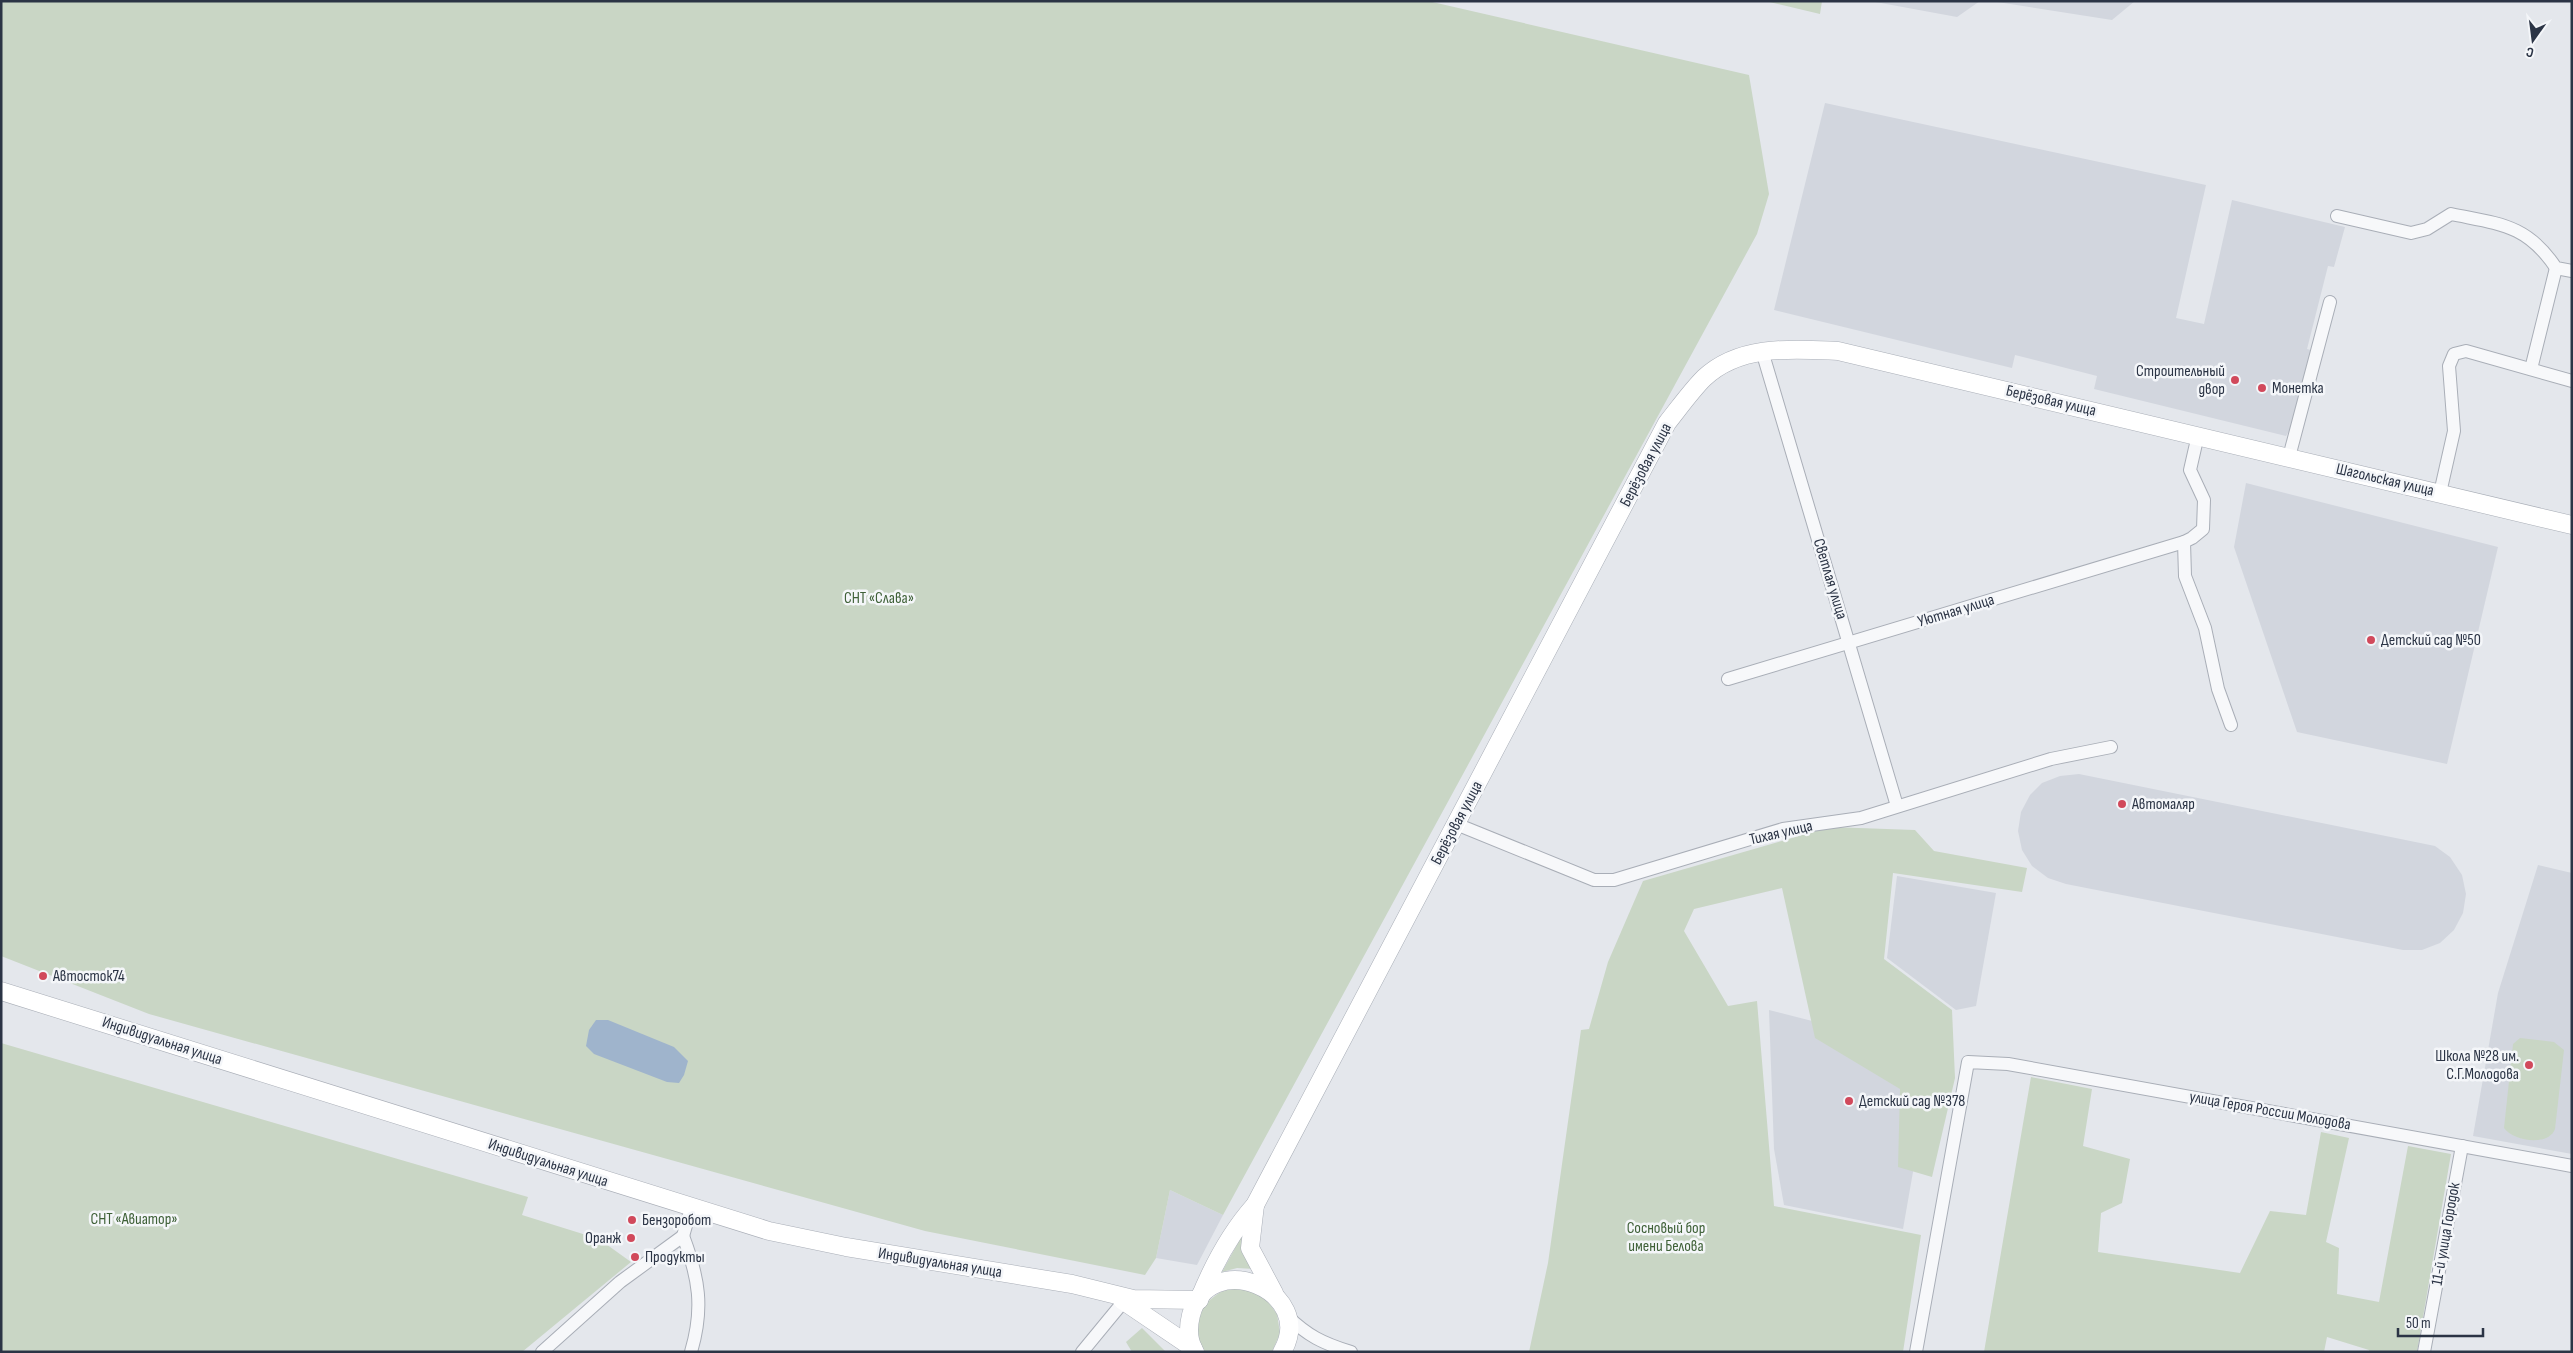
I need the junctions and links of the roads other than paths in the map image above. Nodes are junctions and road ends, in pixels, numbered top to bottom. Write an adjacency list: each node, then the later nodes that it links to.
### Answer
1 (2338, 216): 2 (street)
2 (2556, 268): 3 (street); 6 (street)
3 (2572, 271)
4 (2330, 302): 9 (street)
5 (1762, 352): 8 (main road, Берёзовая улица); 13 (street, Светлая улица); 18 (main road, Берёзовая улица)
6 (2532, 369): 7 (street); 10 (street)
7 (2572, 381)
8 (2198, 436): 9 (main road, Шагольская улица); 12 (street)
9 (2289, 457): 10 (main road, Шагольская улица)
10 (2440, 493): 11 (main road, Шагольская улица)
11 (2572, 525)
12 (2184, 542): 13 (street, Уютная улица); 15 (street)
13 (1850, 644): 14 (street, Уютная улица); 17 (street, Светлая улица)
14 (1728, 679)
15 (2231, 725)
16 (2111, 748): 17 (street, Тихая улица)
17 (1897, 806): 18 (street, Тихая улица)
18 (1456, 824): 22 (main road, Берёзовая улица)
19 (1, 991): 23 (main road, Индивидуальная улица)
20 (2462, 1146): 21 (street, улица Героя России Молодова); 36 (street, улица Героя России Молодова); 37 (street, 11-й улица Городок)
21 (2572, 1166)
22 (1255, 1205): 26 (main road, Берёзовая улица); 27 (main road, Берёзовая улица)
23 (691, 1208): 24 (street); 25 (main road, Индивидуальная улица)
24 (683, 1236): 31 (street); 32 (street)
25 (1106, 1292): 27 (main road, Индивидуальная улица); 28 (main road, Индивидуальная улица)
26 (1275, 1296): 27 (main road); 29 (main road, Берёзовая улица)
27 (1198, 1300): 30 (main road, Берёзовая улица)
28 (1124, 1302): 30 (main road, Индивидуальная улица); 33 (street)
29 (1286, 1315): 34 (main road); 35 (street)
30 (1194, 1350)
31 (542, 1352)
32 (691, 1352)
33 (1082, 1352)
34 (1282, 1352)
35 (1351, 1352)
36 (1916, 1352)
37 (2424, 1352)

